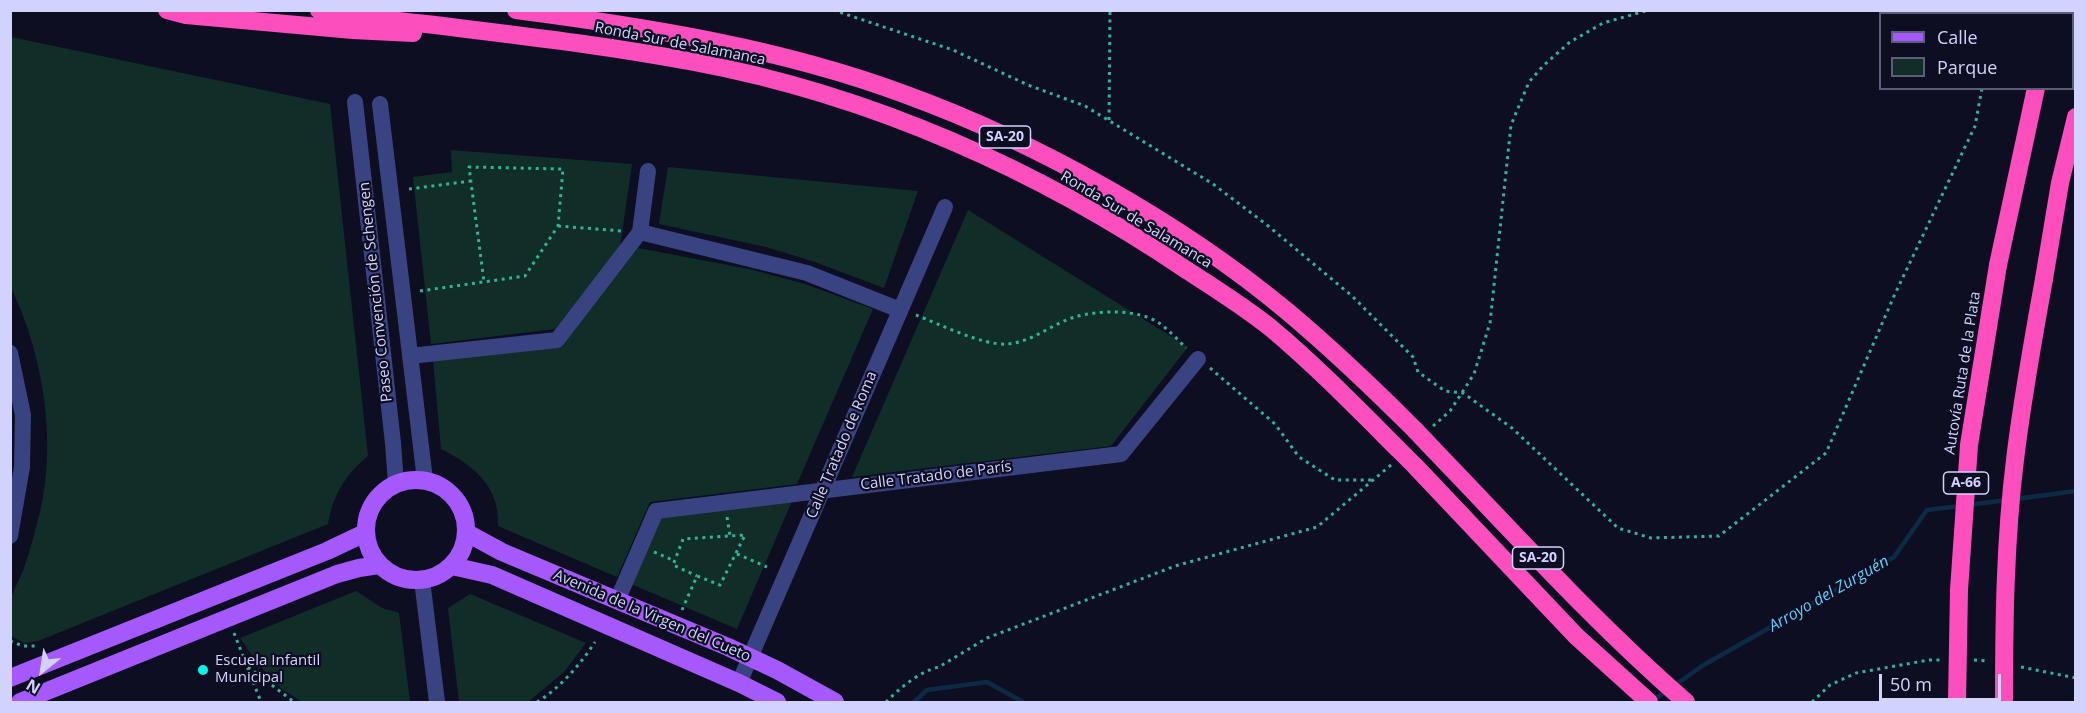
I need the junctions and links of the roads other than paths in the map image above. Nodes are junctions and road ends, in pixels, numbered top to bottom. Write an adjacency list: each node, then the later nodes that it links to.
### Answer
1 (167, 10): 6 (highway)
2 (319, 10): 6 (highway, Ronda Sur de Salamanca / SA-20)
3 (516, 10): 5 (highway, Ronda Sur de Salamanca / SA-20)
4 (572, 10): 5 (highway)
5 (610, 23): 36 (highway, Ronda Sur de Salamanca / SA-20, bridge)
6 (545, 39): 35 (highway, Ronda Sur de Salamanca / SA-20, bridge)
7 (2036, 90): 37 (highway, Autovía Ruta de la Plata / A-66, bridge)
8 (355, 102): 19 (street, Paseo Convención de Schengen)
9 (380, 104): 16 (street, Paseo Convención de Schengen)
10 (2076, 117): 38 (highway, bridge)
11 (648, 171): 13 (street)
12 (945, 207): 14 (street, Calle Tratado de Roma)
13 (640, 232): 14 (street); 16 (street)
14 (900, 310): 20 (street, Calle Tratado de Roma)
15 (10, 353): 23 (street)
16 (410, 356): 18 (street, Paseo Convención de Schengen)
17 (1198, 359): 20 (street, Calle Tratado de París)
18 (425, 480): 19 (main road); 22 (main road)
19 (396, 483): 21 (main road)
20 (823, 489): 27 (street, Calle Tratado de París); 28 (street, Calle Tratado de Roma)
21 (365, 533): 24 (main road); 29 (main road)
22 (467, 533): 25 (main road); 27 (main road, Avenida de la Virgen del Cueto)
23 (10, 536)
24 (379, 565): 26 (main road); 32 (main road)
25 (452, 566): 26 (main road); 30 (main road, Avenida de la Virgen del Cueto)
26 (422, 580): 33 (street)
27 (617, 601): 28 (main road, Avenida de la Virgen del Cueto)
28 (750, 657): 30 (street, Calle Tratado de Roma); 31 (main road, Avenida de la Virgen del Cueto)
29 (10, 678)
30 (739, 683): 34 (main road, Avenida de la Virgen del Cueto)
31 (831, 700)
32 (20, 702)
33 (437, 702)
34 (777, 702)
35 (1650, 702)
36 (1686, 702)
37 (1957, 702)
38 (2004, 702)

